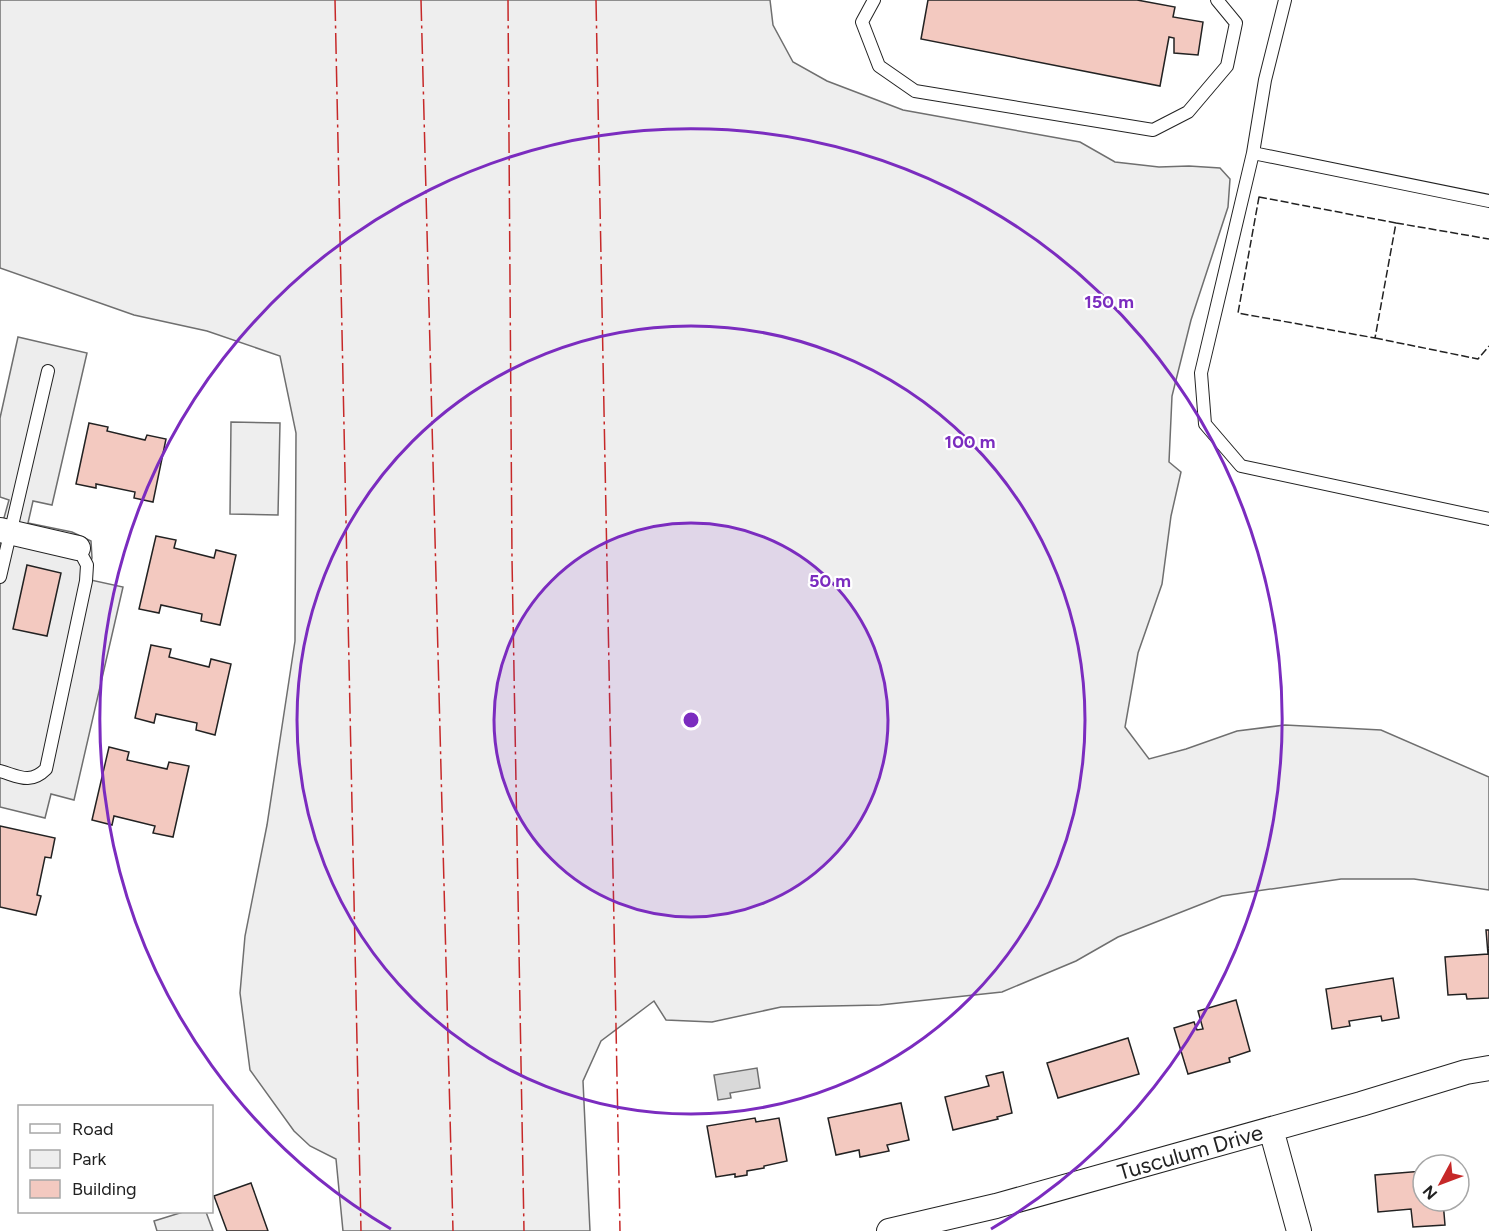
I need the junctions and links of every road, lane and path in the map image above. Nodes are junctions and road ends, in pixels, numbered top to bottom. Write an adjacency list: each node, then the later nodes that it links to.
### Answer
1 (874, 0): 2 (lane)
2 (1217, 0)
3 (1285, 0): 4 (lane)
4 (1254, 153): 5 (lane); 7 (lane)
5 (1489, 201)
6 (48, 371): 8 (lane)
7 (1489, 519)
8 (5, 531): 9 (street); 10 (lane)
9 (78, 549): 11 (lane)
10 (0, 577)
11 (0, 771)
12 (1489, 1068): 13 (street, Tusculum Drive)
13 (1271, 1129): 14 (street, Tusculum Drive); 15 (street)
14 (889, 1231)
15 (1299, 1231)

